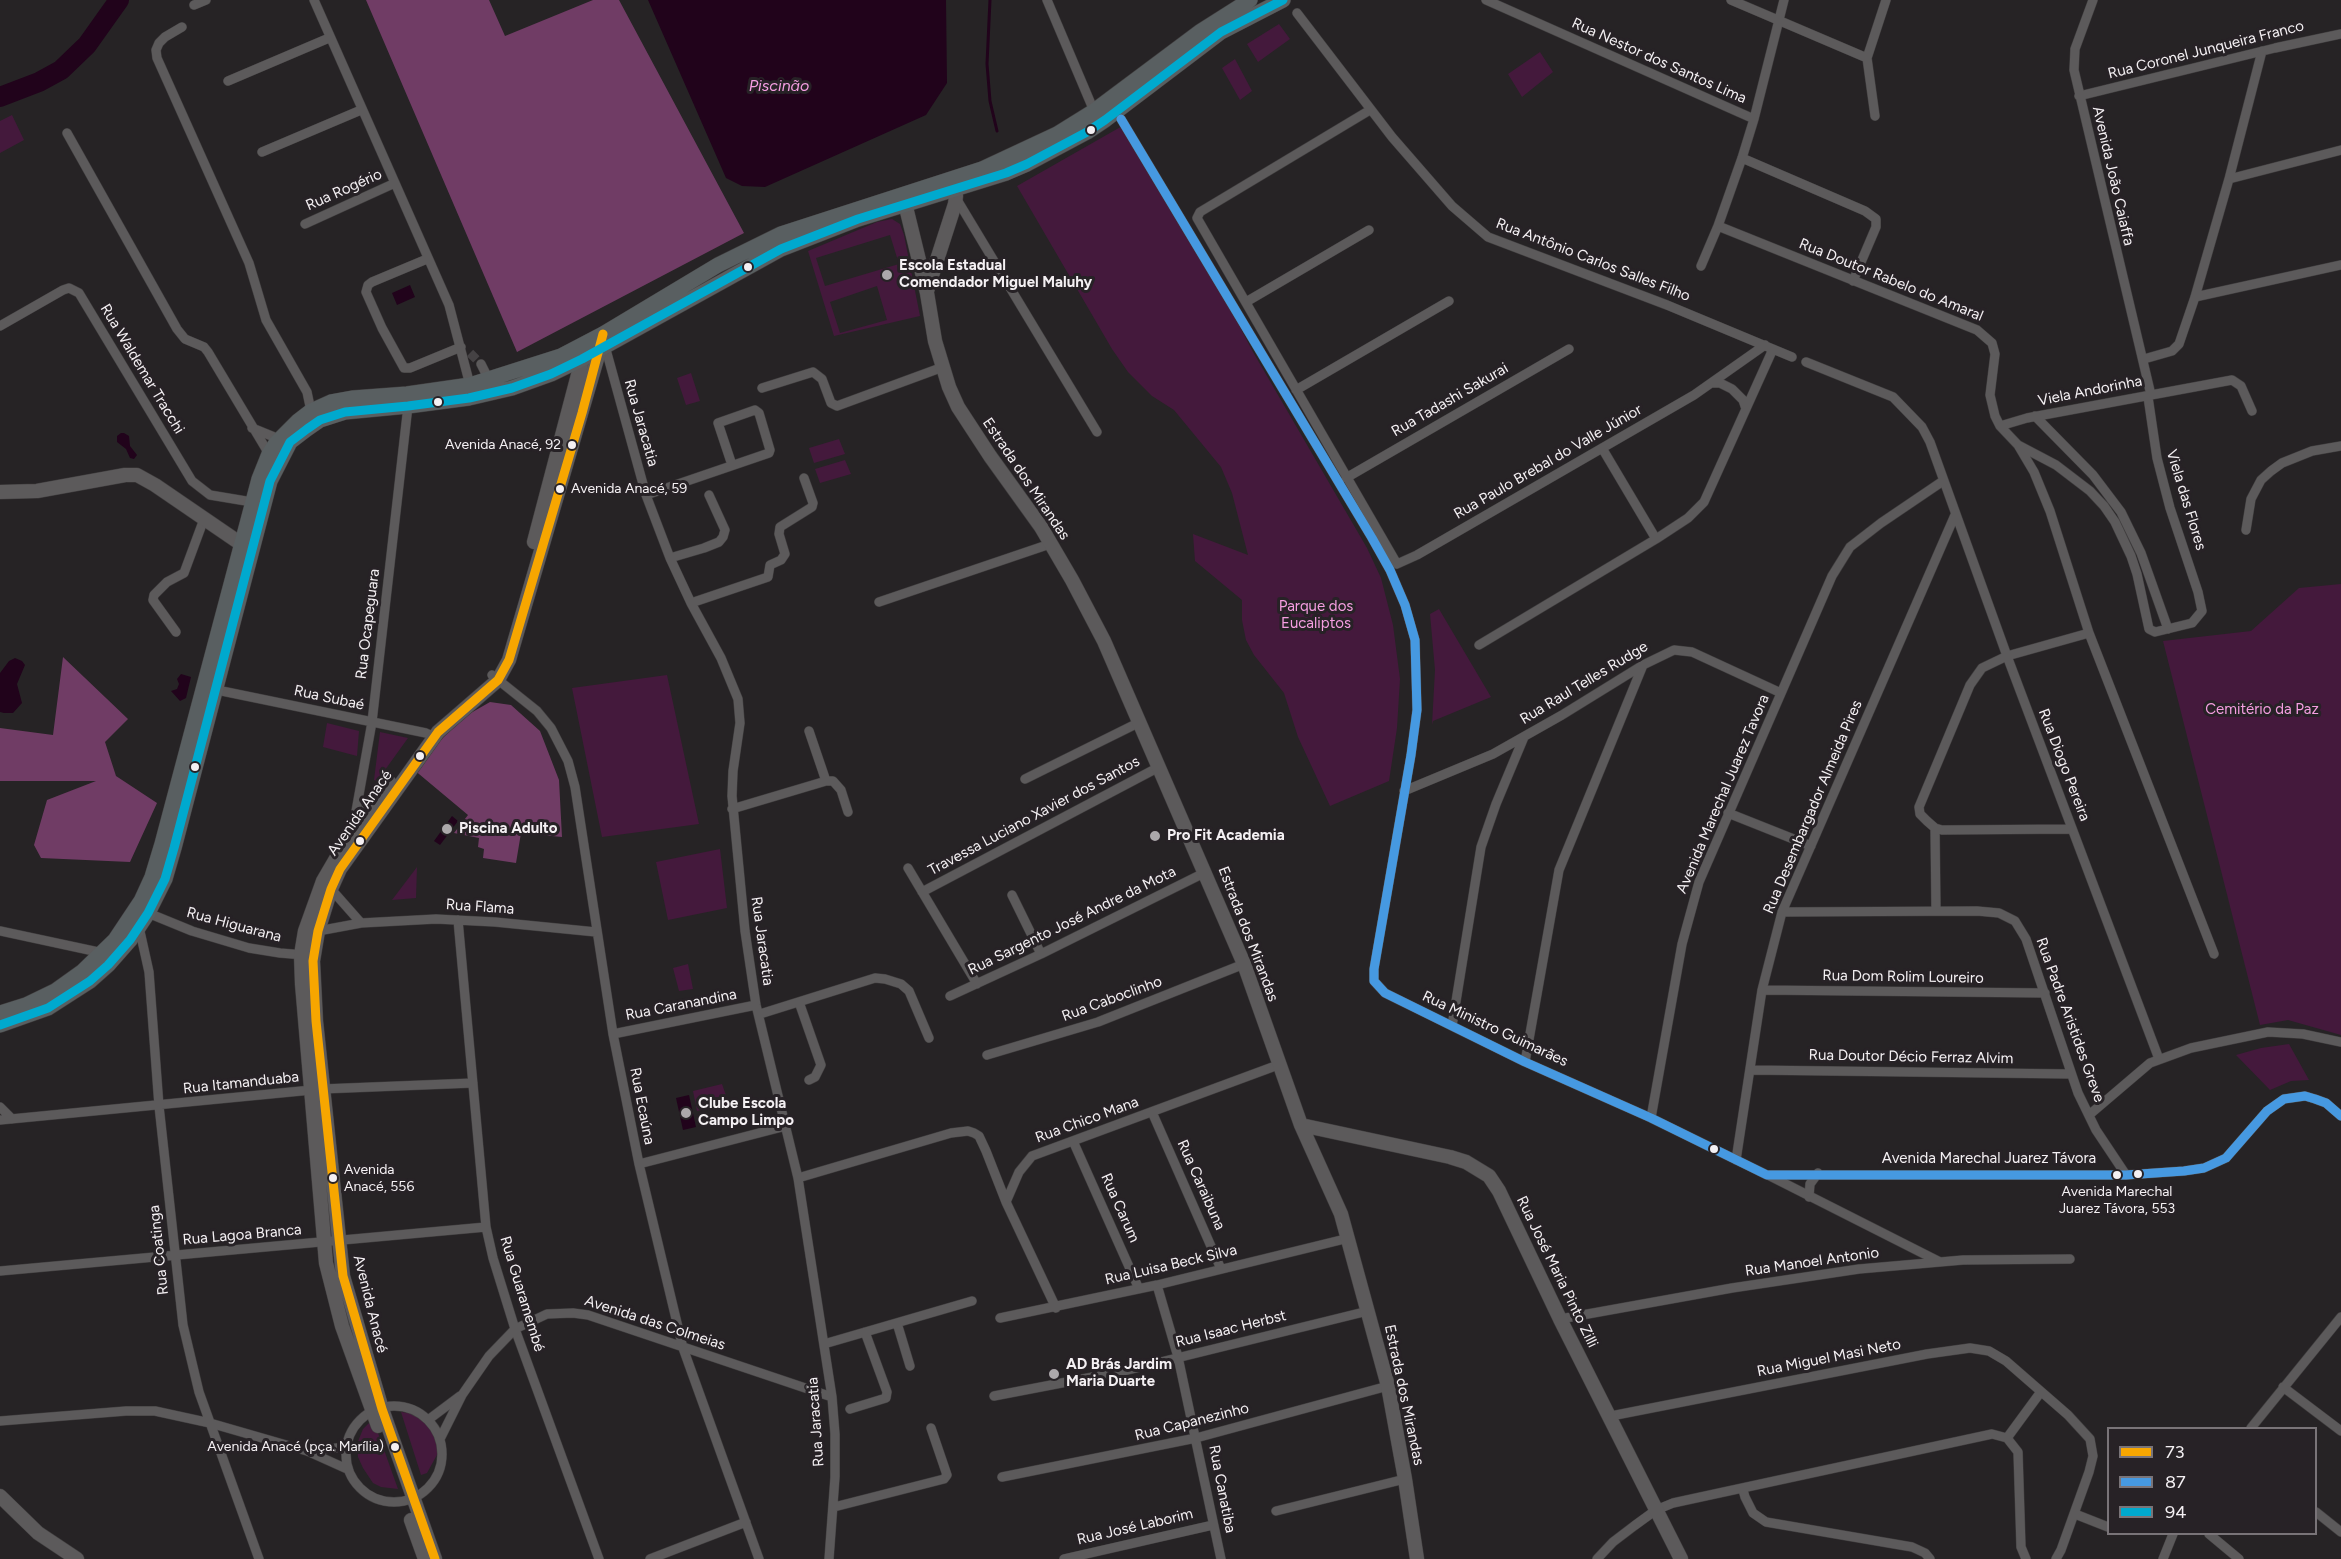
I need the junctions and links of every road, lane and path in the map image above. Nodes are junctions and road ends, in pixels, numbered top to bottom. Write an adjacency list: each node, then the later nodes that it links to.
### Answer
1 (206, 0): 11 (street)
2 (314, 0): 16 (street)
3 (1047, 0): 23 (street)
4 (1250, 0): 23 (main road)
5 (1283, 0): 33 (main road)
6 (1486, 0): 26 (street, Rua Nestor dos Santos Lima)
7 (1731, 0): 13 (street)
8 (1784, 0): 13 (street)
9 (1886, 0): 18 (street)
10 (2093, 0): 20 (street, Avenida João Caiaffa)
11 (194, 5)
12 (1297, 13): 22 (street, Rua Antônio Carlos Salles Filho)
13 (1780, 22): 18 (street); 26 (street)
14 (182, 27): 62 (street)
15 (2341, 34): 17 (street, Rua Coronel Junqueira Franco)
16 (329, 38): 19 (street); 21 (street)
17 (2262, 51): 20 (street, Rua Coronel Junqueira Franco); 31 (street)
18 (1867, 58): 24 (street)
19 (228, 81)
20 (2079, 96): 53 (street, Avenida João Caiaffa)
21 (361, 110): 29 (street); 32 (street)
22 (1370, 110): 45 (street); 48 (street, Rua Antônio Carlos Salles Filho)
23 (1094, 111): 33 (main road)
24 (1875, 116)
25 (1121, 119): 112 (street)
26 (1754, 120): 30 (street)
27 (68, 133): 70 (street)
28 (2341, 150): 31 (street)
29 (262, 152)
30 (1742, 158): 36 (street); 41 (street)
31 (2229, 178): 43 (street)
32 (395, 183): 35 (street, Rua Rogério); 38 (street)
33 (953, 189): 34 (main road); 42 (street, Estrada dos Mirandas); 71 (street)
34 (904, 199): 42 (street, Estrada dos Mirandas); 47 (main road)
35 (305, 224)
36 (1718, 226): 40 (street); 41 (street, Rua Doutor Rabelo do Amaral)
37 (1369, 230): 45 (street)
38 (427, 260): 50 (street); 50 (street)
39 (2341, 265): 43 (street)
40 (1701, 266)
41 (1853, 280): 69 (street, Rua Doutor Rabelo do Amaral)
42 (927, 293): 56 (street, Estrada dos Mirandas)
43 (2195, 297): 53 (street)
44 (1449, 301): 61 (street)
45 (1246, 302): 61 (street)
46 (0, 326): 84 (street, Rua Waldemar Tracchi)
47 (599, 343): 52 (main road); 57 (main road); 82 (street, Rua Jaracatia); 97 (street, Avenida Anacé)
48 (1769, 347): 51 (street, Rua Antônio Carlos Salles Filho); 58 (street, Rua Paulo Brebal do Valle Júnior); 66 (street)
49 (1569, 349): 79 (street, Rua Tadashi Sakurai)
50 (465, 350): 59 (street)
51 (1792, 357)
52 (582, 359): 64 (main road); 97 (street, Avenida Anacé)
53 (2144, 359): 63 (street, Viela Andorinha)
54 (1806, 362): 80 (street)
55 (481, 364): 57 (street)
56 (943, 367): 60 (street); 89 (street, Estrada dos Mirandas)
57 (489, 380): 59 (main road)
58 (1712, 383): 66 (street); 75 (street, Rua Paulo Brebal do Valle Júnior)
59 (470, 385): 65 (main road)
60 (762, 388)
61 (1296, 390): 79 (street)
62 (307, 392): 65 (street); 65 (street)
63 (2150, 396): 67 (street); 68 (street, Viela Andorinha); 94 (street, Viela das Flores)
64 (408, 406): 90 (main road); 104 (street, Rua Ocapeguara)
65 (318, 408): 72 (main road)
66 (1746, 409): 88 (street)
67 (2252, 411)
68 (2035, 416): 69 (street, Viela Andorinha); 94 (street)
69 (2000, 426): 73 (street, Rua Doutor Rabelo do Amaral)
70 (252, 428): 72 (street); 76 (street)
71 (1097, 432)
72 (279, 439): 76 (main road)
73 (2018, 445): 94 (street); 96 (street, Rua Doutor Rabelo do Amaral)
74 (2341, 446): 87 (street)
75 (1602, 448): 79 (street, Rua Paulo Brebal do Valle Júnior); 88 (street)
76 (268, 454): 84 (main road)
77 (732, 465): 77 (street); 82 (street)
78 (804, 478): 93 (street)
79 (1346, 478)
80 (1943, 481): 85 (street, Rua Diogo Pereira); 103 (street, Avenida Marechal Juarez Tavora)
81 (0, 492): 86 (street)
82 (646, 495): 91 (street, Rua Jaracatia)
83 (709, 495): 91 (street)
84 (252, 502): 90 (main road)
85 (1955, 515): 99 (street, Rua Diogo Pereira); 119 (street, Rua Desembargador Almeida Pires)
86 (204, 519): 90 (street); 95 (street)
87 (2246, 530)
88 (1656, 539): 98 (street)
89 (1050, 544): 92 (street); 105 (street, Estrada dos Mirandas)
90 (246, 547): 102 (main road); 134 (main road)
91 (670, 558): 93 (street, Rua Jaracatia)
92 (879, 602)
93 (691, 603): 113 (street, Rua Jaracatia)
94 (2168, 629)
95 (176, 632)
96 (2089, 633): 99 (street); 136 (street, Rua Doutor Rabelo do Amaral)
97 (511, 638): 101 (street, Avenida Anacé)
98 (1479, 645)
99 (2007, 656): 116 (street); 117 (street, Rua Diogo Pereira)
100 (1643, 665): 103 (street, Rua Raul Telles Rudge); 108 (street, Rua Raul Telles Rudge); 153 (street)
101 (495, 677): 107 (street, Avenida Anacé); 133 (street, Rua Ecaúna)
102 (217, 690): 104 (street, Rua Subaé); 127 (main road)
103 (1781, 693): 115 (street, Avenida Marechal Juarez Tavora)
104 (372, 722): 107 (street, Rua Subaé); 118 (street, Rua Ocapeguara)
105 (1140, 722): 109 (street, Estrada dos Mirandas); 110 (street)
106 (809, 731): 111 (street)
107 (430, 735): 118 (street, Avenida Anacé)
108 (1524, 737): 112 (street, Rua Raul Telles Rudge); 147 (street)
109 (1159, 767): 121 (street, Estrada dos Mirandas); 123 (street, Travessa Luciano Xavier dos Santos)
110 (1025, 778)
111 (826, 781): 113 (street); 114 (street)
112 (1404, 792): 147 (street, Rua Ministro Guimarães)
113 (732, 809): 144 (street, Rua Jaracatia)
114 (848, 812)
115 (1728, 813): 119 (street); 165 (street, Avenida Marechal Juarez Tavora)
116 (1935, 828): 117 (street); 125 (street)
117 (2072, 829): 152 (street, Rua Diogo Pereira)
118 (355, 838): 122 (street, Avenida Anacé); 137 (street, Avenida Anacé)
119 (1811, 846): 126 (street, Rua Desembargador Almeida Pires)
120 (908, 868): 123 (street)
121 (1206, 872): 135 (street, Rua Sargento José Andre da Mota); 138 (street, Estrada dos Mirandas)
122 (331, 889): 129 (street); 132 (street, Avenida Anacé)
123 (922, 892): 139 (street)
124 (1012, 895): 135 (street)
125 (1936, 911): 126 (street, Rua Padre Aristides Greve); 141 (street, Rua Padre Aristides Greve)
126 (1782, 912): 140 (street, Rua Desembargador Almeida Pires)
127 (148, 913): 130 (main road); 137 (street, Rua Higuarana)
128 (458, 920): 129 (street, Rua Flama); 133 (street, Rua Flama); 158 (street, Rua Guaramembé)
129 (361, 923): 132 (street, Rua Flama)
130 (139, 927): 146 (main road); 160 (street, Rua Coatinga)
131 (0, 931): 134 (street)
132 (318, 931): 137 (street, Avenida Anacé)
133 (596, 932): 148 (street, Rua Ecaúna)
134 (104, 953): 145 (main road)
135 (1041, 954): 139 (street, Rua Sargento José Andre da Mota)
136 (2214, 954)
137 (308, 955): 159 (street, Avenida Anacé)
138 (1244, 964): 151 (street, Rua Caboclinho); 154 (street, Estrada dos Mirandas)
139 (977, 984): 142 (street, Rua Sargento José Andre da Mota)
140 (1762, 990): 141 (street, Rua Dom Rolim Loureiro); 155 (street, Rua Desembargador Almeida Pires)
141 (2044, 993): 156 (street, Rua Padre Aristides Greve)
142 (950, 996)
143 (799, 1002): 144 (street, Rua Caranandina); 149 (street, Rua Caranandina); 157 (street)
144 (758, 1009): 148 (street, Rua Caranandina); 169 (street, Rua Jaracatia)
145 (0, 1013)
146 (0, 1025)
147 (1452, 1026): 153 (street, Rua Ministro Guimarães)
148 (613, 1034): 172 (street, Rua Ecaúna)
149 (929, 1038)
150 (2341, 1042): 152 (street)
151 (987, 1055)
152 (2159, 1059): 163 (street)
153 (1525, 1062): 165 (street, Rua Ministro Guimarães)
154 (1278, 1065): 162 (street, Rua Chico Mana); 168 (street, Estrada dos Mirandas)
155 (1751, 1070): 156 (street, Rua Doutor Décio Ferraz Alvim); 171 (street, Rua Desembargador Almeida Pires)
156 (2071, 1074): 163 (street, Rua Padre Aristides Greve)
157 (809, 1080)
158 (473, 1083): 159 (street, Rua Itamanduaba); 179 (street, Rua Guaramembé)
159 (317, 1090): 160 (street, Rua Itamanduaba); 181 (street, Avenida Anacé); 182 (street, Avenida Anacé)
160 (159, 1106): 166 (street, Rua Itamanduaba); 183 (street, Rua Coatinga)
161 (0, 1107): 166 (street)
162 (1152, 1112): 170 (street, Rua Chico Mana); 186 (street, Rua Caraibuna)
163 (2089, 1115): 175 (street, Rua Padre Aristides Greve)
164 (2341, 1116): 175 (street, Avenida Marechal Juarez Távora)
165 (1651, 1118): 171 (street, Avenida Marechal Juarez Távora)
166 (12, 1119): 167 (street, Rua Itamanduaba)
167 (0, 1120)
168 (1300, 1125): 180 (street, Estrada dos Mirandas); 194 (street, Rua José Maria Pinto Zilli)
169 (786, 1126): 172 (street); 176 (street, Rua Jaracatia)
170 (1073, 1141): 178 (street, Rua Chico Mana); 189 (street, Rua Carum)
171 (1736, 1160): 174 (street, Avenida Marechal Juarez Távora)
172 (639, 1164): 200 (street, Rua Ecaúna)
173 (1818, 1173): 174 (street, Avenida Marechal Juarez Távora); 175 (street, Avenida Marechal Juarez Távora); 177 (street)
174 (1767, 1175): 177 (street)
175 (2126, 1175)
176 (798, 1178): 178 (street); 199 (street, Rua Jaracatia)
177 (1809, 1197): 185 (street)
178 (1006, 1203): 191 (street)
179 (486, 1227): 181 (street, Rua Lagoa Branca); 197 (street, Rua Guaramembé)
180 (1349, 1238): 186 (street, Rua Luisa Beck Silva); 192 (street, Estrada dos Mirandas)
181 (338, 1241): 182 (street, Rua Lagoa Branca); 210 (street, Avenida Anacé)
182 (323, 1243): 183 (street, Rua Lagoa Branca); 210 (street, Avenida Anacé)
183 (175, 1256): 187 (street, Rua Lagoa Branca); 214 (street, Rua Coatinga)
184 (2070, 1259): 185 (street, Rua Manoel Antonio)
185 (1940, 1262): 194 (street, Rua Manoel Antonio)
186 (1221, 1269): 188 (street, Rua Luisa Beck Silva)
187 (0, 1271)
188 (1157, 1285): 189 (street, Rua Luisa Beck Silva); 201 (street, Rua Canatiba)
189 (1139, 1289): 191 (street, Rua Luisa Beck Silva)
190 (972, 1301): 195 (street)
191 (1056, 1308): 193 (street, Rua Luisa Beck Silva)
192 (1368, 1311): 201 (street, Rua Isaac Herbst); 203 (street, Estrada dos Mirandas)
193 (1000, 1318)
194 (1560, 1319): 211 (street, Rua José Maria Pinto Zilli)
195 (897, 1323): 198 (street); 202 (street)
196 (2339, 1323): 204 (street)
197 (515, 1329): 200 (street, Avenida das Colmeias); 206 (street, Avenida das Colmeias); 244 (street, Rua Guaramembé)
198 (865, 1332): 199 (street); 209 (street)
199 (824, 1344): 208 (street, Rua Jaracatia)
200 (683, 1348): 208 (street, Avenida das Colmeias); 234 (street, Rua Ecaúna)
201 (1178, 1357): 207 (street, Rua Isaac Herbst); 218 (street, Rua Canatiba)
202 (910, 1366)
203 (1388, 1386): 218 (street, Rua Capanezinho); 225 (street, Estrada dos Mirandas)
204 (2283, 1387): 215 (street); 217 (street)
205 (2040, 1393): 211 (street, Rua Miguel Masi Neto); 219 (street); 233 (street, Rua Miguel Masi Neto)
206 (462, 1395): 212 (street, Avenida das Colmeias); 220 (street, Avenida das Colmeias)
207 (994, 1396)
208 (832, 1397): 229 (street, Rua Jaracatia)
209 (850, 1409)
210 (377, 1410): 212 (street); 221 (street); 228 (street, Avenida Anacé)
211 (1611, 1416): 231 (street, Rua José Maria Pinto Zilli)
212 (428, 1420): 220 (street)
213 (0, 1421): 214 (street)
214 (210, 1423): 222 (street); 241 (street, Rua Coatinga)
215 (2252, 1427)
216 (931, 1428): 229 (street)
217 (2341, 1431)
218 (1196, 1438): 224 (street, Rua Capanezinho); 235 (street, Rua Canatiba)
219 (2007, 1438): 226 (street); 254 (street)
220 (440, 1439): 228 (street)
221 (346, 1447): 222 (street); 223 (street)
222 (307, 1451): 223 (street)
223 (347, 1469): 228 (street)
224 (1002, 1477)
225 (1406, 1479): 230 (street); 250 (street, Estrada dos Mirandas)
226 (1743, 1490): 231 (street); 253 (street)
227 (0, 1496): 240 (street)
228 (408, 1499): 242 (street, Avenida Anacé); 243 (street, Avenida Anacé)
229 (834, 1507): 247 (street, Rua Jaracatia)
230 (1276, 1510)
231 (1656, 1510): 251 (street); 252 (street, Rua José Maria Pinto Zilli)
232 (2317, 1513): 237 (street)
233 (2075, 1514): 236 (street); 255 (street, Rua Miguel Masi Neto)
234 (746, 1522): 245 (street); 246 (street, Rua Ecaúna)
235 (1213, 1525): 248 (street, Rua José Laborim); 249 (street, Rua Canatiba)
236 (2107, 1526)
237 (2341, 1532)
238 (2172, 1535): 256 (street)
239 (2211, 1535): 257 (street)
240 (76, 1559)
241 (259, 1559)
242 (425, 1559)
243 (435, 1559)
244 (599, 1559)
245 (650, 1559)
246 (759, 1559)
247 (830, 1559)
248 (1064, 1559)
249 (1221, 1559)
250 (1417, 1559)
251 (1597, 1559)
252 (1681, 1559)
253 (1930, 1559)
254 (2026, 1559)
255 (2056, 1559)
256 (2163, 1559)
257 (2240, 1559)

